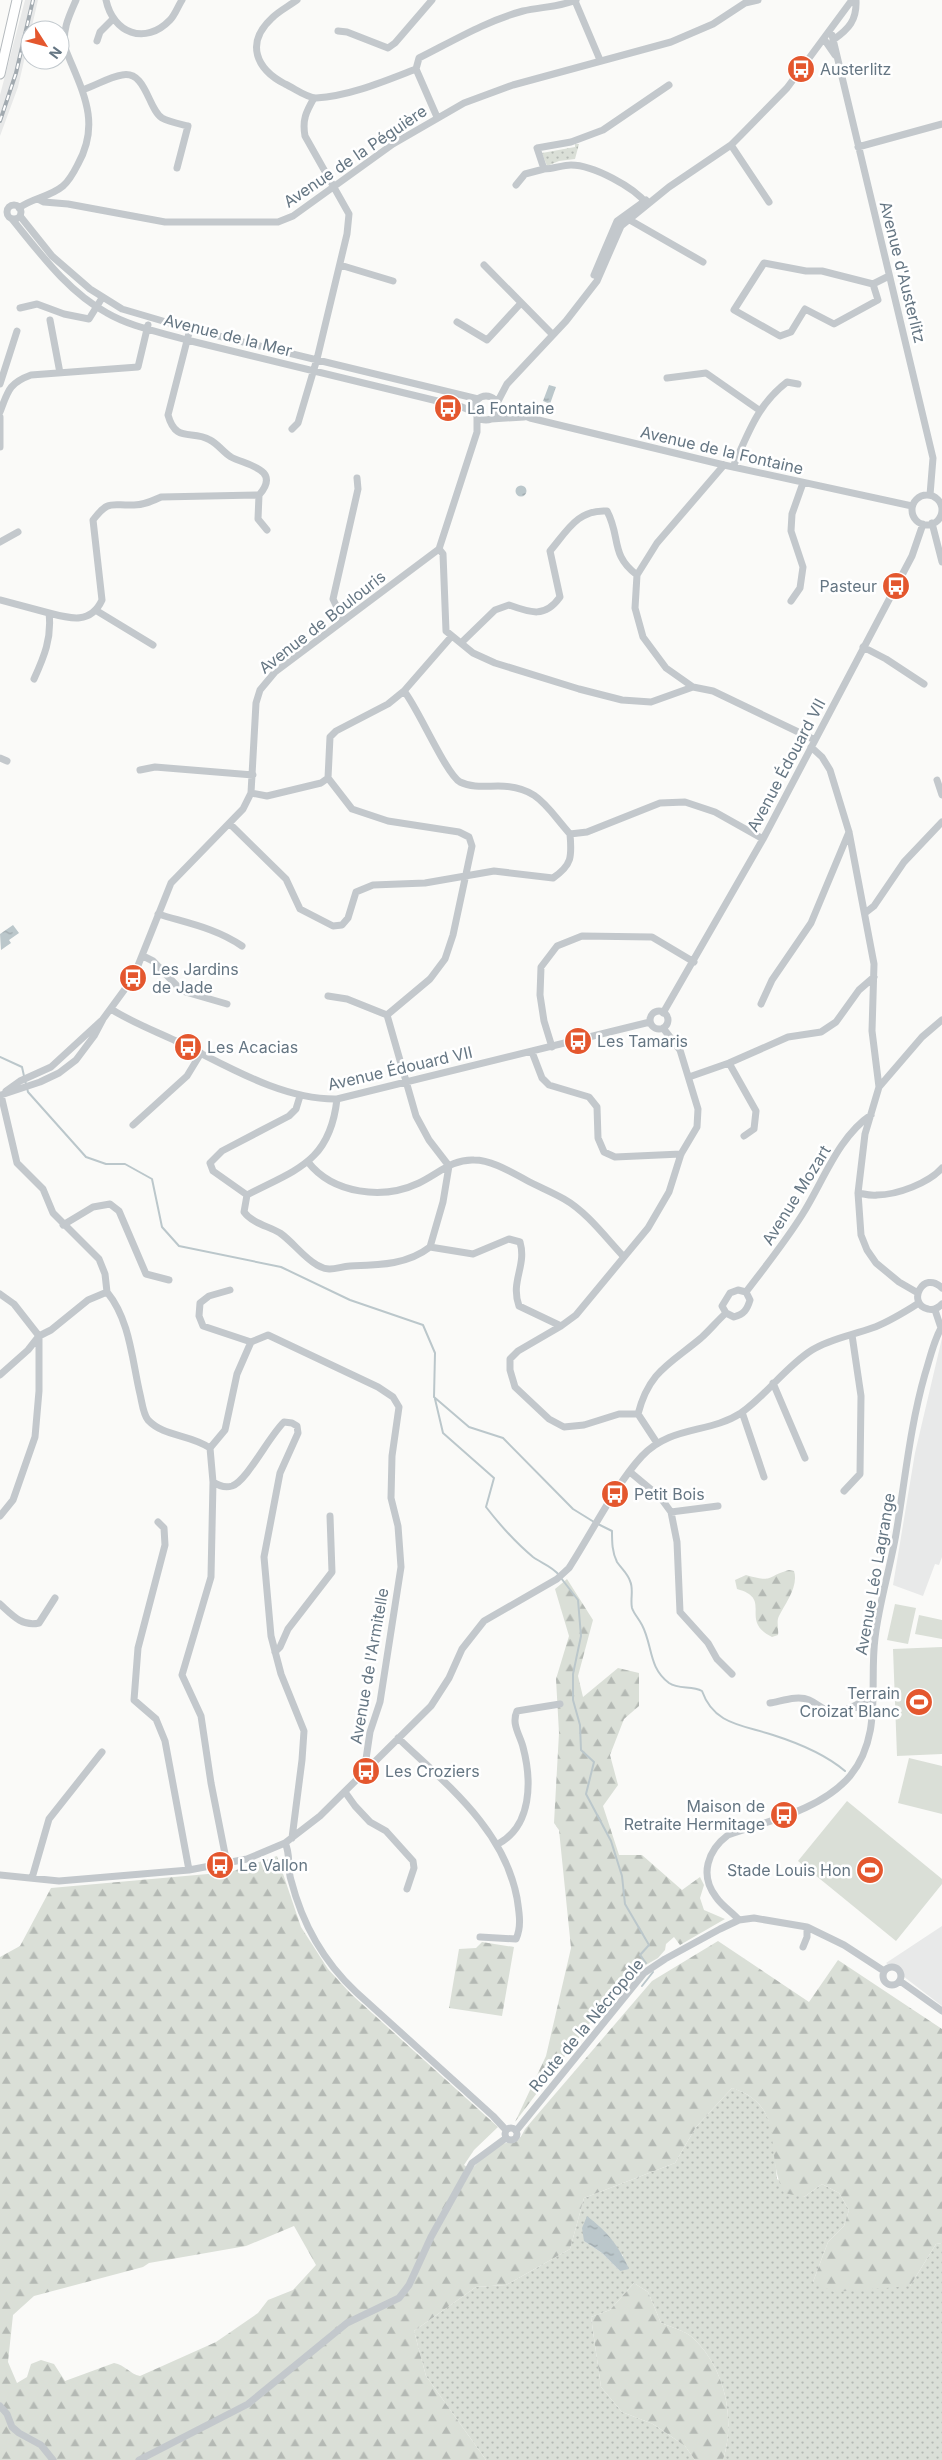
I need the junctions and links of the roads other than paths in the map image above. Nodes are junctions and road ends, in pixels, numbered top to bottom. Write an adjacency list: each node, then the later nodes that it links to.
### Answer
1 (17, 0): 20 (main road)
2 (76, 0): 22 (street)
3 (106, 0): 11 (street)
4 (182, 0): 11 (street)
5 (297, 0): 23 (street)
6 (432, 0): 12 (street)
7 (575, 0): 18 (street); 19 (street)
8 (758, 0): 10 (street, Avenue de la Péguière)
9 (851, 1): 13 (street); 15 (street)
10 (745, 2): 18 (street, Avenue de la Péguière)
11 (113, 19): 16 (street)
12 (338, 31)
13 (829, 32): 14 (street); 15 (street, Avenue d'Austerlitz)
14 (824, 39): 17 (street, Avenue d'Austerlitz); 26 (street)
15 (833, 40): 17 (street, Avenue d'Austerlitz)
16 (97, 41)
17 (837, 58): 27 (street, Avenue d'Austerlitz)
18 (600, 60): 24 (street, Avenue de la Péguière)
19 (416, 69): 23 (street); 24 (street)
20 (0, 74)
21 (669, 85): 29 (street)
22 (82, 90): 28 (street); 32 (street)
23 (314, 98): 31 (street)
24 (438, 117): 31 (street, Avenue de la Péguière)
25 (942, 124): 27 (street)
26 (731, 145): 34 (street); 35 (street)
27 (858, 146): 47 (street, Avenue d'Austerlitz)
28 (177, 168)
29 (544, 169): 30 (street); 35 (street)
30 (516, 185)
31 (335, 186): 36 (street, Avenue de la Péguière); 46 (street)
32 (58, 189): 33 (street); 36 (street)
33 (38, 199): 36 (street, Avenue de la Péguière); 39 (street)
34 (769, 202)
35 (645, 203): 43 (street); 50 (street)
36 (68, 204)
37 (10, 207): 38 (street); 39 (street); 42 (street)
38 (0, 208)
39 (19, 208): 41 (street)
40 (0, 216): 42 (street)
41 (20, 216): 42 (street); 51 (street, Avenue de la Mer)
42 (10, 218): 53 (street, Avenue de la Mer)
43 (628, 219): 44 (street); 50 (street)
44 (703, 262)
45 (484, 265): 52 (street)
46 (340, 266): 48 (street); 63 (street)
47 (889, 276): 49 (street); 87 (street, Avenue d'Austerlitz)
48 (393, 281)
49 (873, 284): 49 (street)
50 (588, 292): 61 (street)
51 (102, 298): 53 (street); 55 (street, Avenue de la Mer)
52 (521, 303): 57 (street); 61 (street)
53 (97, 307): 54 (street); 58 (street, Avenue de la Mer)
54 (20, 308)
55 (150, 319): 58 (street); 59 (street, Avenue de la Mer)
56 (50, 320): 65 (street)
57 (457, 322)
58 (146, 329): 62 (street, Avenue de la Mer); 65 (street)
59 (190, 330): 62 (street); 63 (street, Avenue de la Mer)
60 (17, 332): 67 (street)
61 (552, 334): 68 (street)
62 (187, 340): 64 (street, Avenue de la Mer); 86 (street)
63 (317, 358): 64 (street); 71 (street, Avenue de la Mer)
64 (314, 371): 75 (street, Avenue de la Mer); 79 (street)
65 (60, 373): 74 (street)
66 (668, 378): 73 (street)
67 (0, 384)
68 (507, 384): 70 (street); 72 (street)
69 (798, 384): 73 (street)
70 (489, 396): 71 (street); 72 (street)
71 (478, 399): 75 (street)
72 (497, 404): 77 (street, Avenue de la Fontaine); 78 (street)
73 (758, 410): 83 (street)
74 (0, 412)
75 (475, 414): 78 (street); 80 (street)
76 (0, 417): 81 (street)
77 (527, 417): 78 (street, Avenue de la Fontaine); 82 (street, Avenue de la Fontaine)
78 (489, 420): 80 (street)
79 (292, 429)
80 (477, 432): 95 (street)
81 (0, 446)
82 (724, 465): 83 (street, Avenue de la Fontaine); 97 (street)
83 (733, 467): 85 (street, Avenue de la Fontaine)
84 (357, 478): 102 (street)
85 (803, 482): 89 (street, Avenue de la Fontaine); 99 (street)
86 (259, 495): 92 (street); 100 (street)
87 (930, 495): 88 (street); 89 (street)
88 (941, 501): 91 (street)
89 (912, 506): 90 (street)
90 (923, 524): 91 (street); 106 (street, Avenue Édouard VII)
91 (932, 524): 96 (street)
92 (267, 530)
93 (18, 532): 94 (street)
94 (0, 542)
95 (439, 548): 102 (street, Avenue de Boulouris); 103 (street)
96 (942, 562)
97 (637, 575): 104 (street); 109 (street)
98 (0, 600): 101 (street)
99 (790, 602)
100 (97, 611): 101 (street); 105 (street)
101 (49, 614): 107 (street)
102 (343, 620): 113 (street, Avenue de Boulouris)
103 (451, 637): 104 (street); 110 (street)
104 (461, 643): 109 (street)
105 (153, 645)
106 (863, 647): 108 (street); 111 (street, Avenue Édouard VII)
107 (34, 679)
108 (924, 684)
109 (693, 687): 111 (street)
110 (404, 691): 114 (street); 121 (street)
111 (813, 743): 120 (street); 122 (street, Avenue Édouard VII)
112 (140, 770): 113 (street)
113 (252, 775): 116 (street, Avenue de Boulouris)
114 (328, 778): 116 (street); 123 (street)
115 (937, 780): 117 (street)
116 (251, 793): 119 (street, Avenue de Boulouris)
117 (942, 795)
118 (942, 822): 124 (street)
119 (230, 824): 123 (street); 125 (street, Avenue de Boulouris)
120 (849, 832): 124 (street); 132 (street)
121 (570, 834): 122 (street); 123 (street)
122 (763, 839): 128 (street, Avenue Édouard VII)
123 (467, 874): 135 (street)
124 (865, 913): 129 (street)
125 (158, 914): 126 (street); 127 (street, Avenue de Boulouris)
126 (242, 946)
127 (143, 956): 131 (street); 133 (street, Avenue de Boulouris)
128 (694, 962): 134 (street, Avenue Édouard VII); 140 (street)
129 (874, 977): 143 (street); 146 (street)
130 (328, 996): 135 (street)
131 (227, 1004)
132 (761, 1004)
133 (111, 1009): 136 (street, Avenue de Boulouris); 142 (street, Avenue Édouard VII)
134 (663, 1013): 138 (street, Avenue Édouard VII); 139 (street)
135 (387, 1015): 145 (street)
136 (103, 1019): 147 (street, Avenue de Boulouris); 147 (street, Avenue de Boulouris)
137 (942, 1020): 146 (street)
138 (650, 1022): 139 (street); 140 (street, Avenue Édouard VII)
139 (663, 1028): 144 (street)
140 (552, 1047): 141 (street, Avenue Édouard VII)
141 (532, 1052): 145 (street, Avenue Édouard VII); 153 (street)
142 (201, 1053): 148 (street, Avenue Édouard VII); 151 (street)
143 (729, 1063): 144 (street); 152 (street)
144 (690, 1077): 153 (street)
145 (406, 1083): 149 (street, Avenue Édouard VII); 155 (street)
146 (880, 1086): 150 (street)
147 (1, 1095): 159 (street)
148 (300, 1096): 149 (street, Avenue Édouard VII); 158 (street)
149 (337, 1100): 154 (street)
150 (871, 1115): 157 (street); 166 (street, Avenue Mozart)
151 (133, 1125)
152 (744, 1136)
153 (681, 1154): 161 (street)
154 (308, 1162): 155 (street); 158 (street)
155 (450, 1166): 160 (street); 161 (street)
156 (942, 1168): 157 (street)
157 (858, 1192): 167 (street)
158 (247, 1195): 160 (street)
159 (64, 1225): 162 (street); 165 (street)
160 (430, 1247): 173 (street)
161 (624, 1257): 173 (street)
162 (169, 1280)
163 (942, 1288): 167 (street)
164 (230, 1290): 177 (street)
165 (107, 1292): 176 (street); 183 (street)
166 (746, 1292): 172 (street); 172 (street, Avenue Mozart)
167 (918, 1293): 169 (street)
168 (0, 1294): 176 (street)
169 (919, 1303): 171 (street); 175 (street)
170 (942, 1304): 171 (street)
171 (935, 1310): 174 (street, Avenue Léo Lagrange)
172 (726, 1313): 181 (street)
173 (561, 1326): 181 (street)
174 (942, 1328): 198 (street, Avenue Léo Lagrange)
175 (852, 1335): 179 (street); 188 (street)
176 (39, 1336): 178 (street); 191 (street)
177 (251, 1342): 183 (street); 205 (street, Avenue de l'Armitelle)
178 (0, 1375)
179 (773, 1383): 180 (street); 184 (street)
180 (742, 1412): 182 (street); 186 (street)
181 (638, 1414): 182 (street)
182 (657, 1444): 185 (street)
183 (210, 1448): 187 (street)
184 (805, 1458)
185 (630, 1472): 190 (street); 203 (street)
186 (764, 1477)
187 (213, 1482): 196 (street); 210 (street)
188 (844, 1491)
189 (718, 1506): 190 (street)
190 (671, 1512): 197 (street)
191 (0, 1516)
192 (330, 1516): 196 (street)
193 (158, 1522): 211 (street)
194 (55, 1598): 195 (street)
195 (0, 1604)
196 (275, 1652): 207 (street)
197 (732, 1674)
198 (874, 1697): 201 (street); 202 (street, Avenue Léo Lagrange)
199 (770, 1703): 201 (street)
200 (560, 1704): 209 (street)
201 (855, 1707): 202 (street)
202 (874, 1711): 215 (street, Avenue Léo Lagrange)
203 (398, 1738): 205 (street); 209 (street)
204 (102, 1752): 213 (street)
205 (370, 1766): 206 (street)
206 (345, 1792): 207 (street); 214 (street)
207 (292, 1838): 208 (street)
208 (285, 1842): 210 (street); 222 (street)
209 (498, 1844): 217 (street)
210 (227, 1864): 211 (street)
211 (189, 1870): 213 (street)
212 (0, 1875): 213 (street)
213 (32, 1878)
214 (407, 1889)
215 (739, 1920): 216 (street); 222 (street, Route de la Nécropole)
216 (807, 1927): 218 (street); 219 (street)
217 (480, 1937)
218 (803, 1947)
219 (884, 1971): 220 (street); 220 (street)
220 (900, 1982): 221 (street)
221 (942, 2011)
222 (506, 2134): 225 (street)
223 (0, 2406): 224 (street)
224 (53, 2460)
225 (139, 2460)

